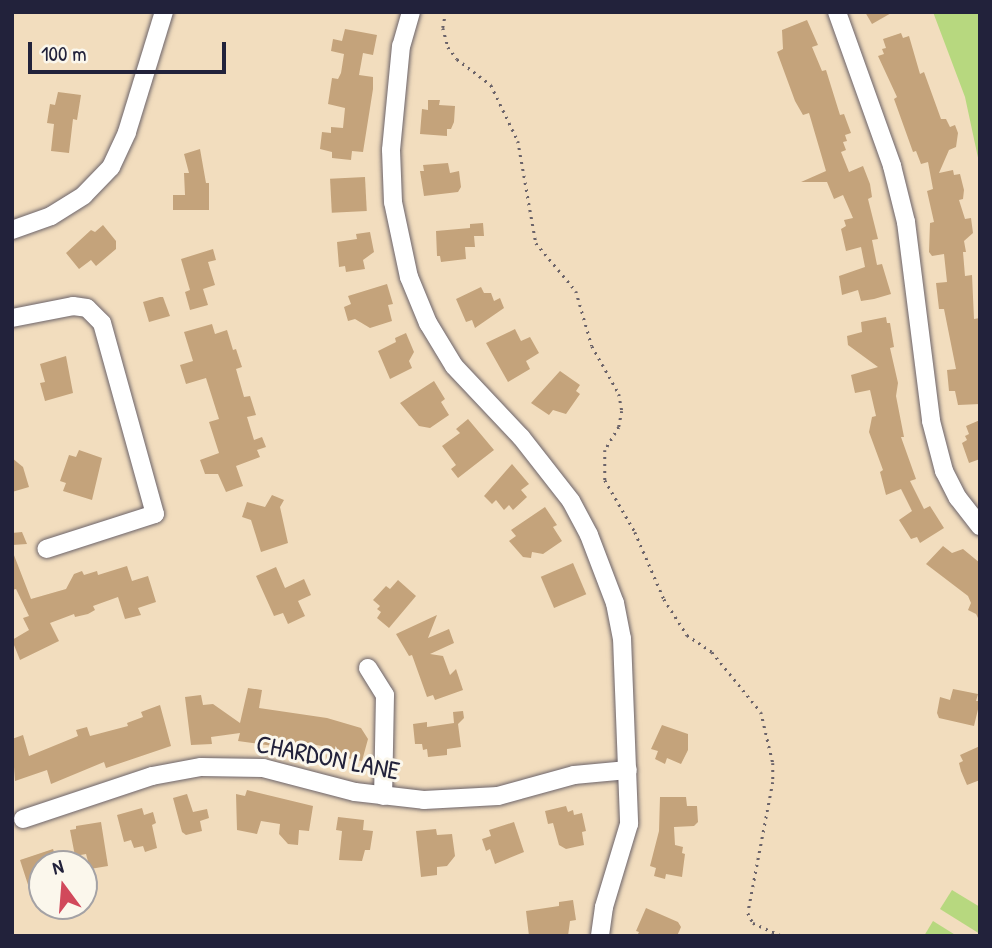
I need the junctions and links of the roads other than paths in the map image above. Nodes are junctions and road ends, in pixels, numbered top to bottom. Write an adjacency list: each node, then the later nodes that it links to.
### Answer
1 (164, 12): 4 (street)
2 (411, 12): 9 (street)
3 (837, 12): 6 (street)
4 (12, 230)
5 (12, 318): 7 (street)
6 (980, 526)
7 (46, 549)
8 (368, 668): 10 (street)
9 (628, 770): 10 (street, CHARDON LANE); 12 (street)
10 (383, 796): 11 (street, CHARDON LANE)
11 (23, 819)
12 (600, 936)

